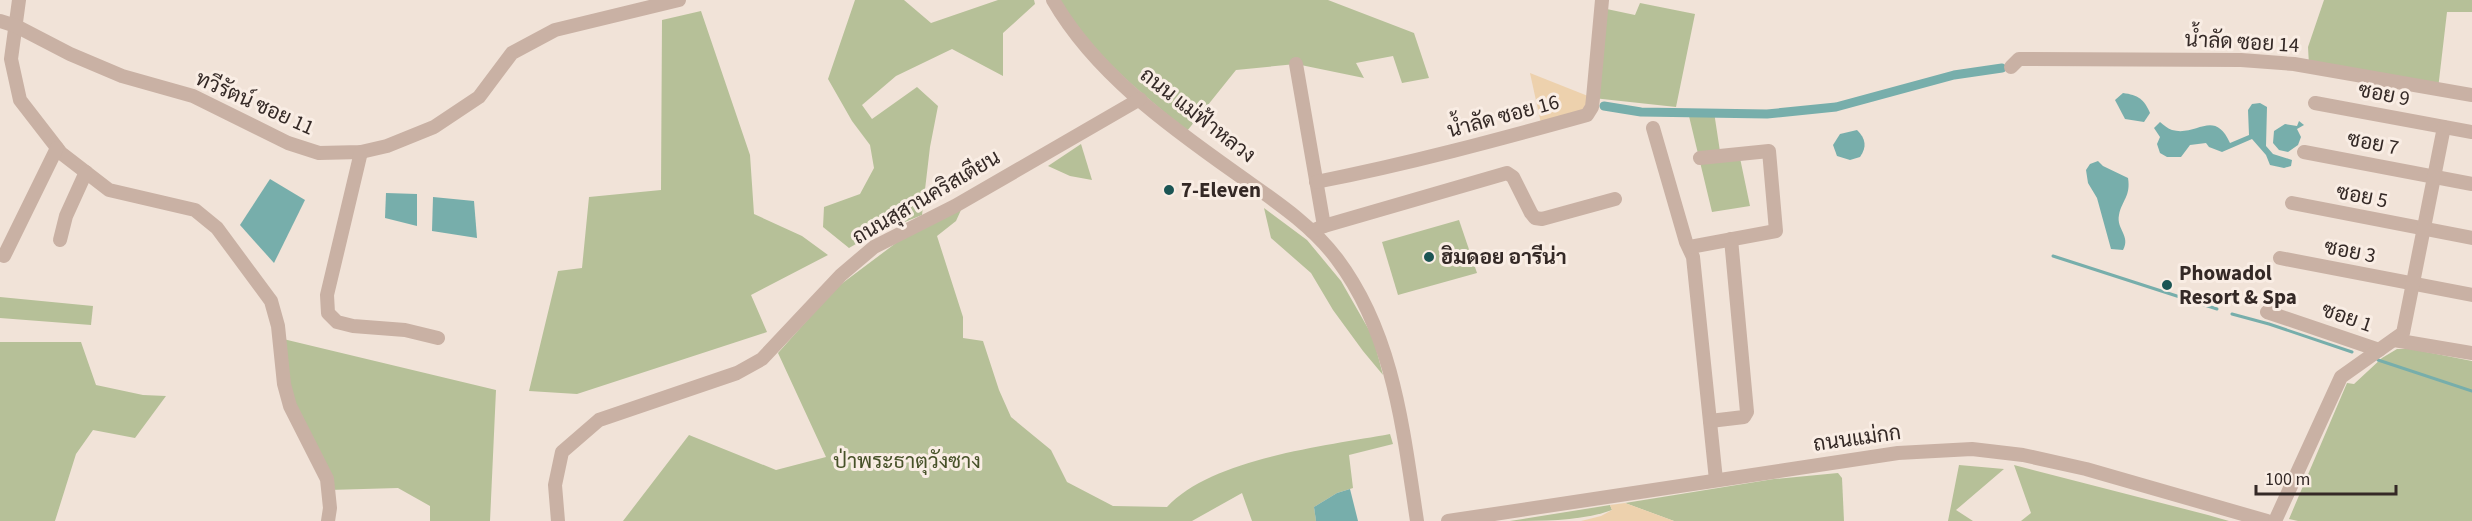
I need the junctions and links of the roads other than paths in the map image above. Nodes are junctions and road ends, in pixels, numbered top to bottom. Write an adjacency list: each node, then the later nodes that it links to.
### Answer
1 (19, 0): 6 (street)
2 (679, 0): 16 (street, ทวีรัตน์ ซอย 11)
3 (1053, 0): 10 (street, ถนน แม่ฟ้าหลวง)
4 (1602, 0): 21 (street, น้ำลัด ซอย 16)
5 (0, 21): 6 (street, ทวีรัตน์ ซอย 11)
6 (16, 26): 15 (street); 16 (street, ทวีรัตน์ ซอย 11)
7 (1296, 64): 21 (street)
8 (2011, 67): 9 (street, น้ำลัด ซอย 14)
9 (2472, 95)
10 (1140, 99): 25 (street, ถนน แม่ฟ้าหลวง); 43 (street, ถนนสุสานคริสเตียน)
11 (2316, 103): 12 (street, ซอย 9)
12 (2444, 127): 14 (street, ซอย 9); 20 (street)
13 (1653, 128): 30 (street)
14 (2472, 132)
15 (57, 148): 19 (street); 31 (street)
16 (361, 152): 36 (street)
17 (2304, 152): 20 (street, ซอย 7)
18 (1700, 158): 28 (street)
19 (87, 172): 29 (street); 42 (street)
20 (2434, 177): 22 (street, ซอย 7); 26 (street)
21 (1317, 182): 25 (street)
22 (2472, 184)
23 (1615, 199): 25 (street)
24 (2292, 203): 26 (street, ซอย 5)
25 (1318, 229): 44 (street, ถนน แม่ฟ้าหลวง)
26 (2424, 230): 27 (street, ซอย 5); 33 (street)
27 (2472, 238)
28 (1731, 239): 30 (street); 40 (street)
29 (60, 240)
30 (1690, 247): 40 (street)
31 (4, 256)
32 (2280, 258): 33 (street, ซอย 3)
33 (2413, 284): 34 (street, ซอย 3); 37 (street)
34 (2472, 295)
35 (2267, 312): 38 (street, ซอย 1)
36 (438, 338)
37 (2394, 340): 38 (street); 39 (street)
38 (2379, 350): 47 (street)
39 (2472, 353)
40 (1710, 421): 41 (street)
41 (1716, 480): 45 (street, ถนนแม่กก); 46 (street, ถนนแม่กก)
42 (328, 521)
43 (558, 521)
44 (1417, 521)
45 (1448, 521)
46 (2267, 521)
47 (2275, 521)

